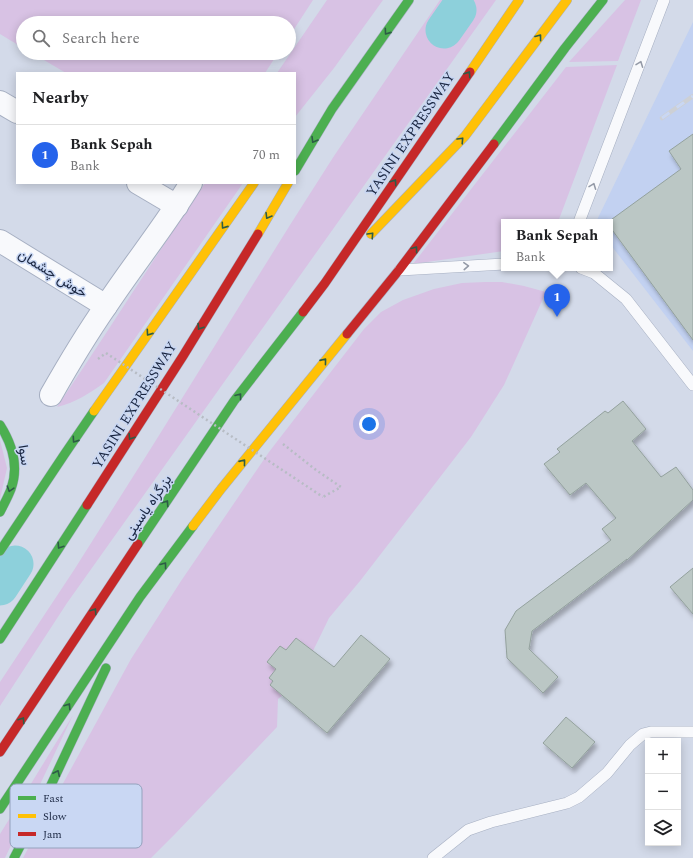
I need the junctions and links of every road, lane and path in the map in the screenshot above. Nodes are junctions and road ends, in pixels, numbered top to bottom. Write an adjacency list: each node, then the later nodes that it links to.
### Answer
1 (409, 0): 7 (main road, one-way to 7)
2 (519, 0): 21 (main road, YASINI EXPRESSWAY, one-way to 2)
3 (567, 0): 21 (main road, one-way to 3)
4 (603, 0): 19 (main road, one-way to 4)
5 (664, 0): 16 (lane, one-way to 5)
6 (0, 102): 8 (street)
7 (332, 109): 9 (main road); 10 (main road, one-way to 10)
8 (16, 111)
9 (311, 128)
10 (296, 169)
11 (140, 184): 15 (street)
12 (190, 184): 15 (street)
13 (253, 184): 29 (main road, one-way to 29)
14 (287, 184): 31 (main road, YASINI EXPRESSWAY, one-way to 31)
15 (177, 206): 22 (street)
16 (580, 219)
17 (0, 241): 22 (street, خوش چشمان)
18 (501, 264): 19 (lane, one-way to 18)
19 (399, 270): 27 (main road, one-way to 19)
20 (589, 271): 24 (lane)
21 (325, 283): 33 (main road, بزرگراه یاسینی, one-way to 21)
22 (106, 306): 25 (street)
23 (106, 353): 27 (path, bridge)
24 (693, 385)
25 (51, 395)
26 (0, 425): 28 (main road, سوا, one-way to 28)
27 (267, 432): 30 (main road, one-way to 27)
28 (0, 512)
29 (0, 551)
30 (140, 597): 34 (main road, one-way to 30); 35 (main road, one-way to 30)
31 (0, 639)
32 (693, 732): 40 (lane)
33 (0, 752)
34 (17, 784)
35 (51, 784)
36 (10, 794): 37 (main road, one-way to 36)
37 (0, 809)
38 (19, 848): 39 (main road, one-way to 38)
39 (14, 858)
40 (433, 858)

